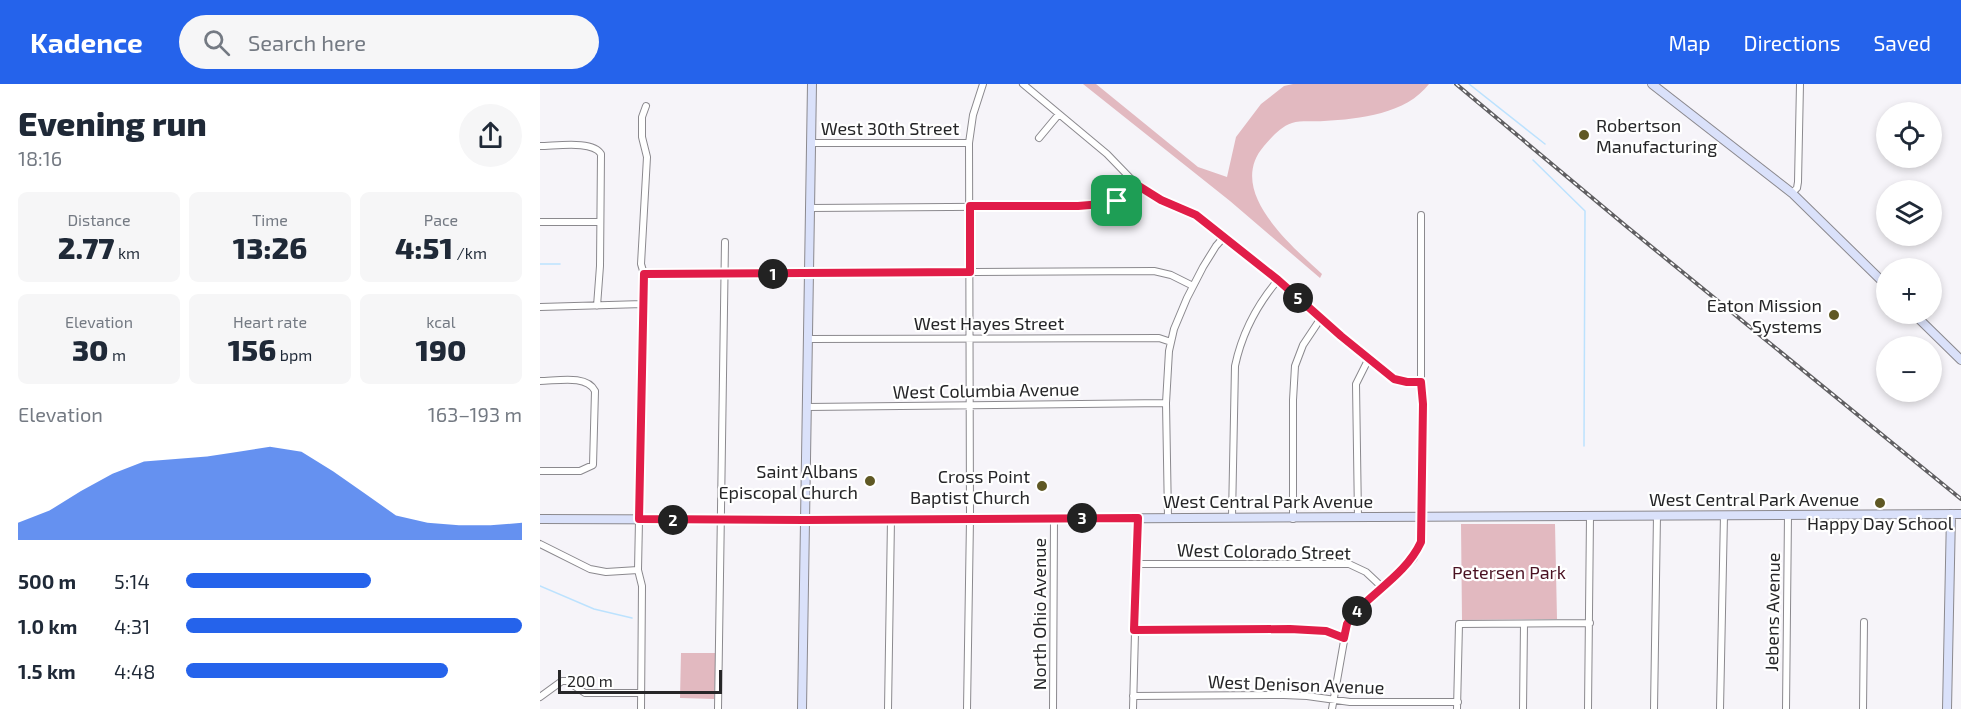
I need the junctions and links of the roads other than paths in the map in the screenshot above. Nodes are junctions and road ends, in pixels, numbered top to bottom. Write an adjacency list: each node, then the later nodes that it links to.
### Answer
1 (812, 84): 10 (street)
2 (983, 84): 9 (street)
3 (1023, 84): 7 (street)
4 (1652, 84): 13 (street)
5 (1800, 84): 13 (street)
6 (646, 106): 23 (street)
7 (1059, 114): 8 (street); 12 (street)
8 (1039, 138)
9 (969, 142): 10 (street, West 30th Street); 14 (street)
10 (811, 143): 15 (street)
11 (540, 146): 18 (street)
12 (1137, 185): 14 (street); 19 (street)
13 (1792, 193): 25 (street)
14 (970, 206): 15 (street); 21 (street)
15 (810, 208): 22 (street)
16 (1421, 214): 39 (street)
17 (540, 222): 18 (street)
18 (600, 222): 29 (street)
19 (1224, 237): 26 (street); 27 (street)
20 (725, 242): 24 (street)
21 (970, 272): 22 (street); 27 (street); 33 (street)
22 (809, 273): 24 (street); 34 (street)
23 (644, 274): 24 (street); 28 (street)
24 (725, 274): 61 (street)
25 (1876, 275)
26 (1278, 280): 31 (street); 50 (street)
27 (1193, 286): 35 (street)
28 (643, 304): 29 (street); 57 (street)
29 (597, 306): 30 (street)
30 (540, 307)
31 (1321, 318): 36 (street); 60 (street)
32 (1924, 324): 37 (street)
33 (970, 338): 34 (street, West Hayes Street); 35 (street, West Hayes Street); 41 (street)
34 (807, 339): 42 (street)
35 (1171, 342): 40 (street)
36 (1369, 358): 39 (street); 51 (street)
37 (1961, 360)
38 (540, 381): 43 (street)
39 (1421, 382): 52 (street)
40 (1166, 403): 41 (street, West Columbia Avenue); 55 (street)
41 (970, 405): 42 (street, West Columbia Avenue); 59 (street)
42 (807, 407): 62 (street)
43 (540, 471)
44 (1788, 514): 45 (street, West Central Park Avenue); 47 (street, West Central Park Avenue); 89 (street, Jebens Avenue)
45 (1951, 514): 46 (street, West Central Park Avenue); 91 (street)
46 (1961, 514)
47 (1724, 515): 49 (street, West Central Park Avenue); 88 (street)
48 (1590, 516): 49 (street, West Central Park Avenue); 52 (street, West Central Park Avenue); 68 (street)
49 (1657, 516): 87 (street)
50 (1232, 517): 55 (street, West Central Park Avenue); 60 (street, West Central Park Avenue)
51 (1358, 517): 52 (street, West Central Park Avenue); 60 (street, West Central Park Avenue)
52 (1423, 517): 66 (street)
53 (1054, 518): 54 (street, West Central Park Avenue); 59 (street, West Central Park Avenue); 82 (street, North Ohio Avenue)
54 (1138, 518): 55 (street, West Central Park Avenue); 64 (street)
55 (1168, 518)
56 (540, 519): 57 (street, West Central Park Avenue)
57 (639, 519): 61 (street, West Central Park Avenue); 65 (street)
58 (891, 519): 59 (street, West Central Park Avenue); 62 (street, West Central Park Avenue); 80 (street)
59 (970, 519): 81 (street)
60 (1293, 519)
61 (720, 520): 62 (street, West Central Park Avenue); 78 (street)
62 (804, 520): 79 (street)
63 (540, 544): 65 (street)
64 (1136, 564): 66 (street, West Colorado Street); 70 (street)
65 (638, 570): 72 (street)
66 (1383, 588): 71 (street)
67 (1864, 622): 90 (street)
68 (1590, 623): 69 (street); 86 (street)
69 (1524, 624): 76 (street); 85 (street)
70 (1134, 630): 71 (street); 73 (street)
71 (1344, 638): 75 (street)
72 (641, 693): 74 (street); 77 (street)
73 (1133, 696): 75 (street, West Denison Avenue); 83 (street)
74 (540, 698)
75 (1334, 700): 76 (street, West Denison Avenue); 84 (street)
76 (1457, 705)
77 (641, 709)
78 (718, 709)
79 (802, 709)
80 (888, 709)
81 (967, 709)
82 (1053, 709)
83 (1133, 709)
84 (1332, 709)
85 (1523, 709)
86 (1588, 709)
87 (1654, 709)
88 (1720, 709)
89 (1786, 709)
90 (1863, 709)
91 (1947, 709)

